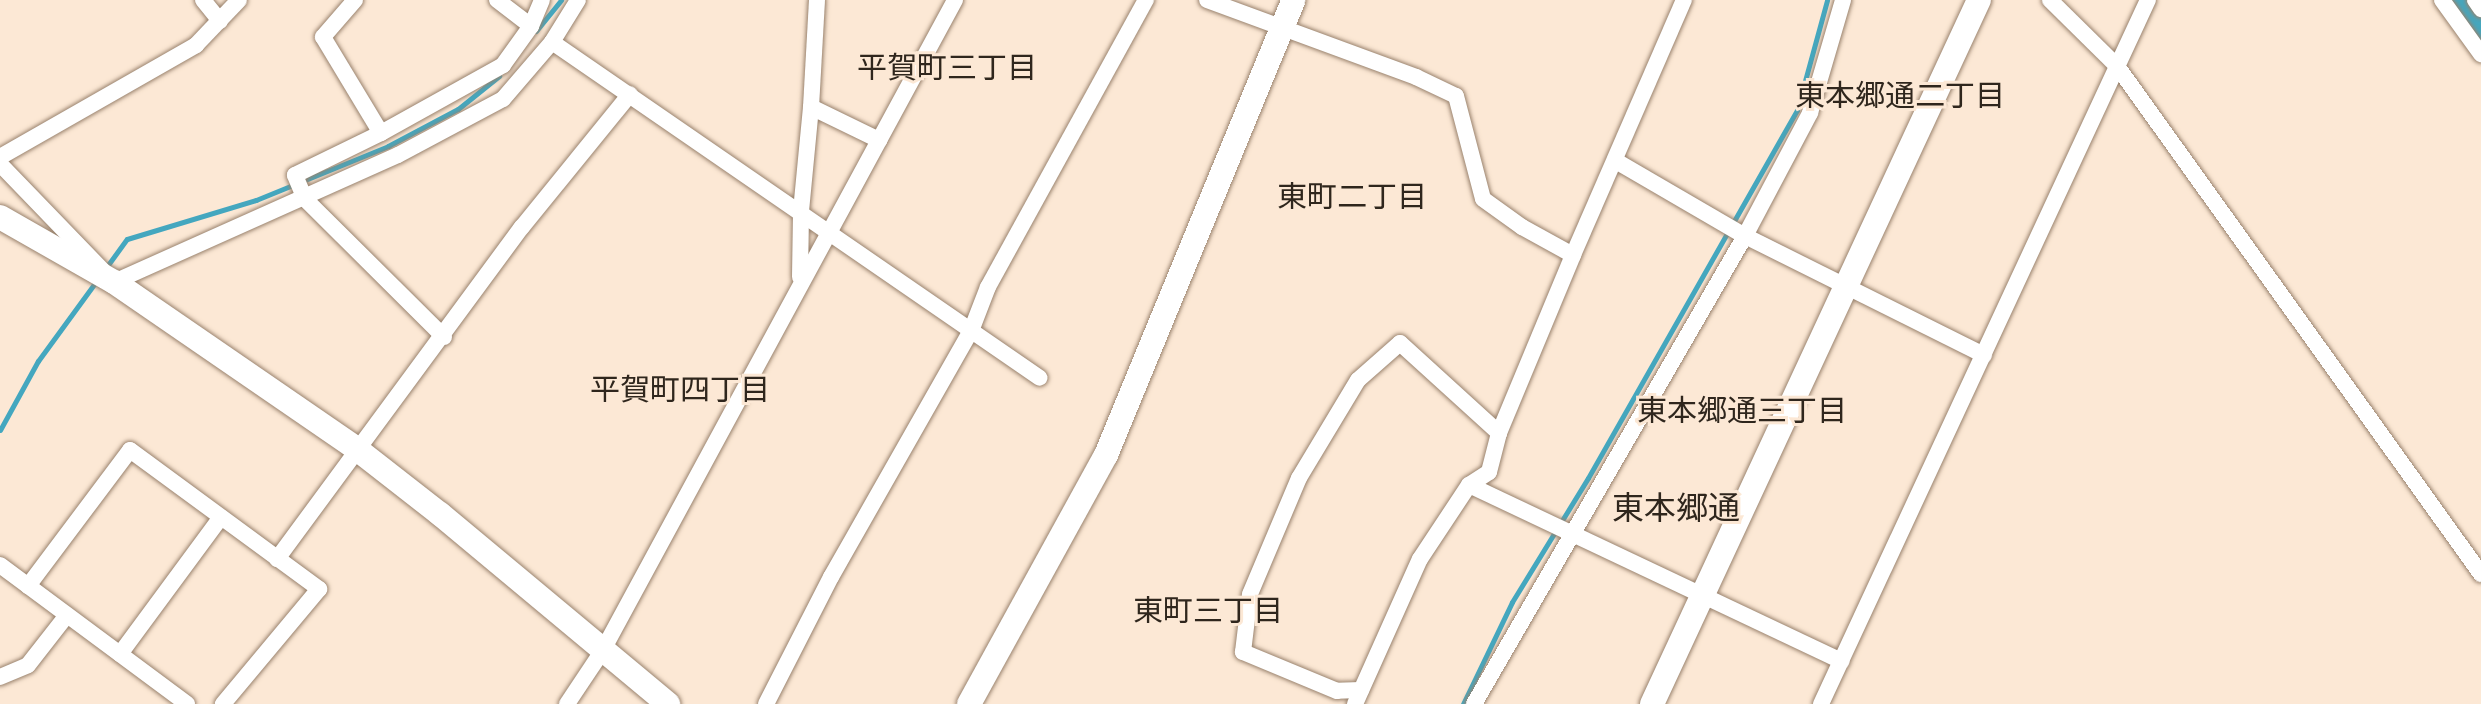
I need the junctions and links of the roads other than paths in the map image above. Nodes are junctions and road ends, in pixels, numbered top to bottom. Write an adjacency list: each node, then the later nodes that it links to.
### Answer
1 (203, 0): 20 (street)
2 (239, 0): 20 (street)
3 (355, 0): 28 (street)
4 (497, 0): 21 (street)
5 (542, 0): 21 (street)
6 (578, 0): 23 (street)
7 (817, 0): 27 (street)
8 (955, 0): 29 (street)
9 (1146, 0): 42 (street)
10 (1207, 0): 22 (street)
11 (1294, 0): 22 (street)
12 (1684, 0): 31 (street)
13 (1843, 0): 37 (street)
14 (1979, 0): 41 (street)
15 (2050, 0): 25 (street)
16 (2148, 0): 25 (street)
17 (2442, 0): 24 (street)
18 (2475, 0): 19 (street)
19 (2481, 9)
20 (220, 21): 30 (street)
21 (531, 26): 28 (street)
22 (1282, 29): 38 (street); 67 (street)
23 (552, 42): 26 (street); 33 (street)
24 (2481, 54)
25 (2117, 66): 44 (street); 53 (street)
26 (630, 94): 34 (street); 43 (street)
27 (811, 107): 29 (street); 34 (street)
28 (381, 133): 33 (street)
29 (879, 140): 36 (street)
30 (0, 157)
31 (1616, 161): 37 (street); 38 (street)
32 (0, 164): 40 (street)
33 (305, 199): 40 (street); 43 (street)
34 (801, 211): 36 (street); 39 (street)
35 (0, 217): 40 (street)
36 (828, 230): 39 (street); 42 (street)
37 (1745, 236): 41 (street); 50 (street)
38 (1573, 255): 46 (street)
39 (800, 281): 57 (street)
40 (114, 282): 47 (street)
41 (1848, 285): 44 (street); 55 (street)
42 (971, 331): 45 (street); 66 (street)
43 (444, 337): 47 (street)
44 (1984, 355): 59 (street)
45 (1040, 378)
46 (1499, 433): 48 (street); 61 (street)
47 (358, 450): 51 (street); 57 (street)
48 (1469, 485): 50 (street); 61 (street)
49 (221, 517): 51 (street); 54 (street); 58 (street)
50 (1575, 535): 55 (street); 68 (street)
51 (277, 559): 63 (street)
52 (0, 565): 54 (street)
53 (2481, 574)
54 (28, 586): 56 (street)
55 (1703, 595): 59 (street); 69 (street)
56 (67, 615): 58 (street); 60 (street)
57 (603, 650): 64 (street); 65 (street)
58 (120, 654): 62 (street)
59 (1841, 661): 70 (street)
60 (0, 677)
61 (1358, 697)
62 (187, 704)
63 (223, 704)
64 (567, 704)
65 (668, 704)
66 (766, 704)
67 (969, 704)
68 (1474, 704)
69 (1652, 704)
70 (1821, 704)

